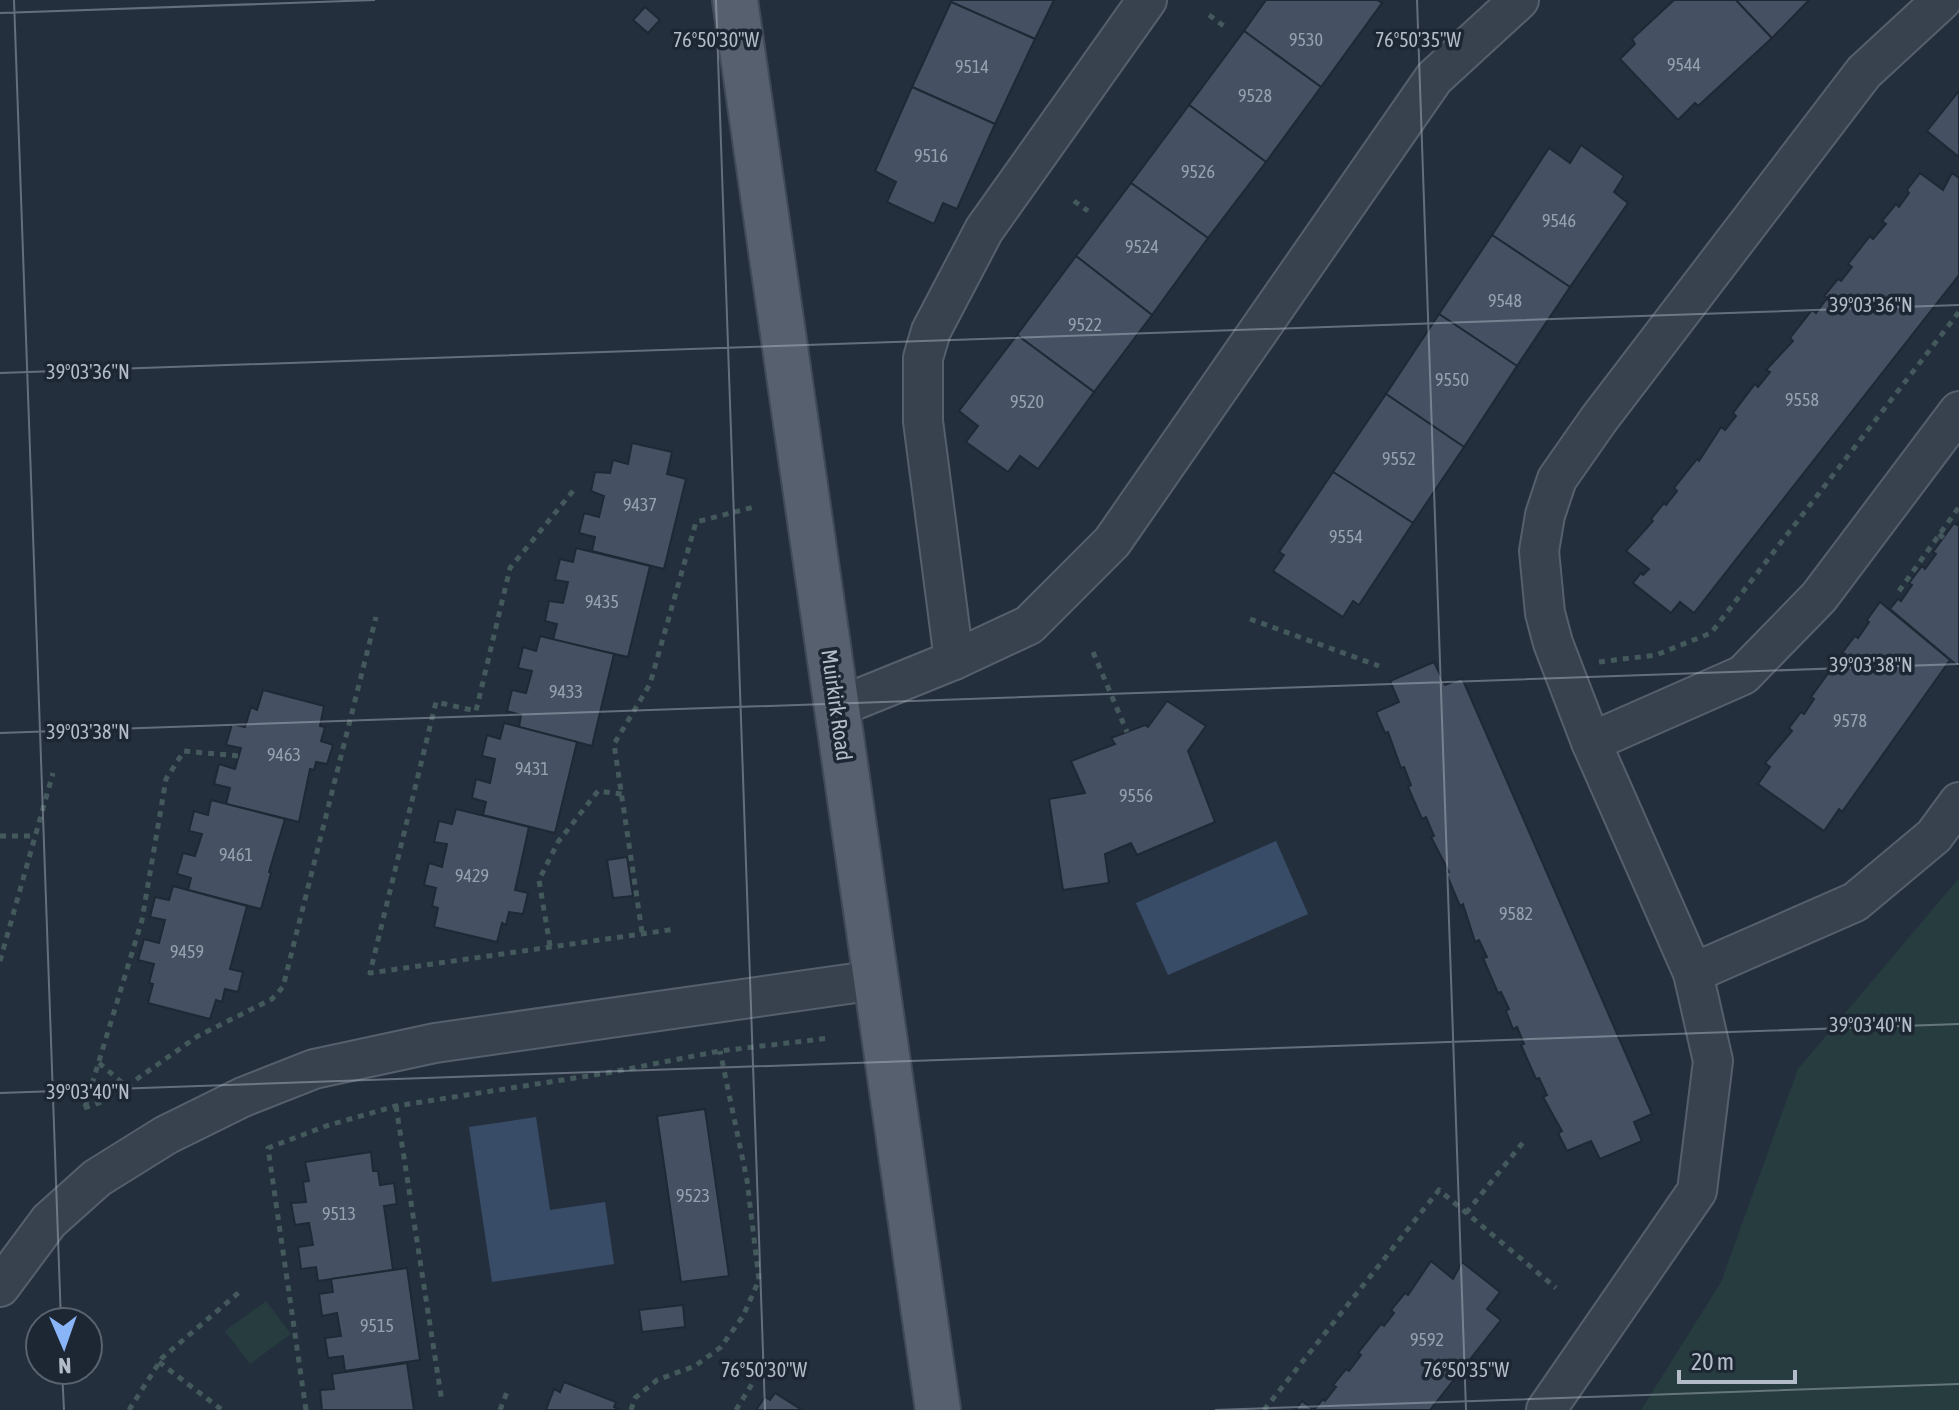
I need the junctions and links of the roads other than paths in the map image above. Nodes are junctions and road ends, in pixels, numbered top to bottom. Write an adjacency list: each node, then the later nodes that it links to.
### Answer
1 (735, 0): 7 (main road, Muirkirk Road)
2 (1147, 0): 6 (lane)
3 (1519, 0): 6 (lane)
4 (1942, 0): 8 (lane)
5 (1959, 411): 8 (lane)
6 (954, 660): 7 (lane)
7 (838, 707): 11 (main road, Muirkirk Road)
8 (1591, 742): 10 (lane)
9 (1959, 802): 10 (lane)
10 (1693, 973): 14 (lane)
11 (876, 980): 12 (lane); 13 (main road, Muirkirk Road)
12 (0, 1287)
13 (938, 1410)
14 (1546, 1410)

